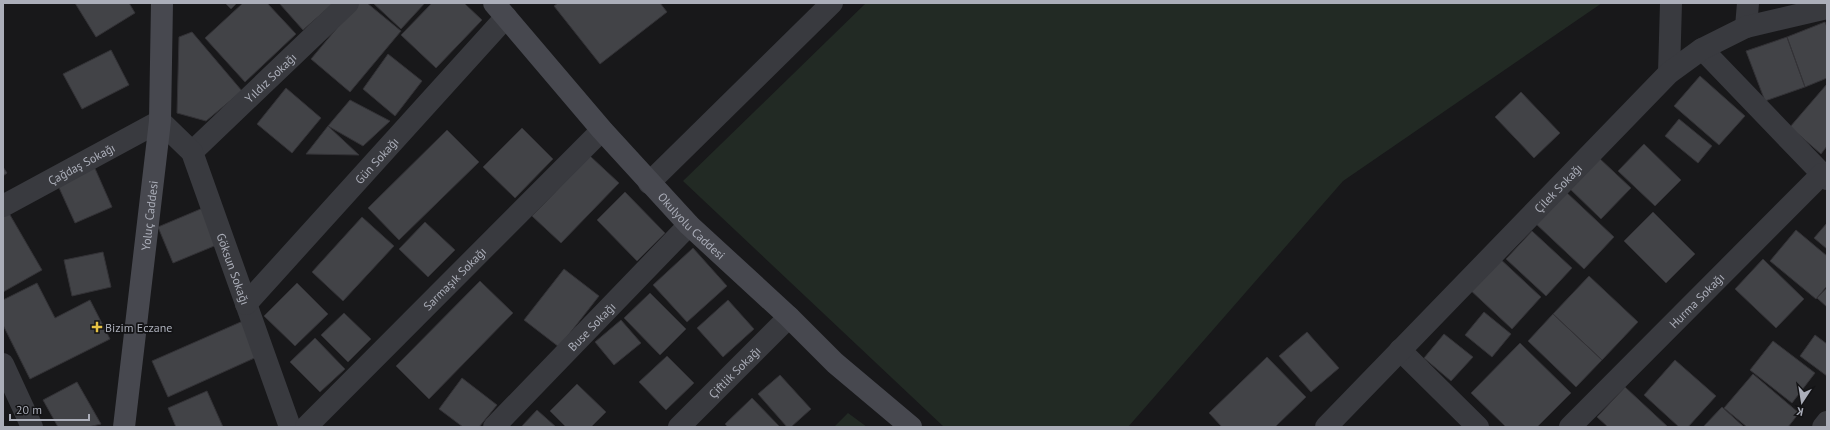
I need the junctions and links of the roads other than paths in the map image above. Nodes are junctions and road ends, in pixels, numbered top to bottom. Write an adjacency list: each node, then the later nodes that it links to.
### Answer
1 (162, 3): 11 (street, Yoluç Caddesi)
2 (348, 3): 13 (street, Yıldız Sokağı)
3 (1671, 3): 10 (street)
4 (1748, 3): 8 (street)
5 (826, 5): 15 (street)
6 (1827, 8): 8 (street, Çilek Sokağı)
7 (500, 10): 12 (street, Okulyolu Caddesi); 18 (street, Gün Sokağı)
8 (1746, 27): 9 (street, Çilek Sokağı)
9 (1702, 50): 10 (street, Çilek Sokağı); 14 (street)
10 (1669, 73): 20 (street, Çilek Sokağı)
11 (160, 122): 13 (street, Göksun Sokağı); 16 (street, Çağdaş Sokağı); 24 (street, Yoluç Caddesi)
12 (602, 130): 15 (street, Okulyolu Caddesi); 26 (street, Sarmaşık Sokağı)
13 (192, 152): 18 (street, Göksun Sokağı)
14 (1824, 177): 32 (street, Hurma Sokağı)
15 (649, 183): 17 (street, Okulyolu Caddesi)
16 (3, 206)
17 (689, 225): 19 (street, Okulyolu Caddesi); 27 (street, Buse Sokağı)
18 (246, 304): 25 (street, Göksun Sokağı)
19 (789, 316): 28 (street, Çiftlik Sokağı); 29 (street, Okulyolu Caddesi)
20 (1400, 350): 30 (street, Çilek Sokağı); 31 (street)
21 (3, 364): 23 (street)
22 (1827, 422): 33 (street)
23 (32, 427)
24 (124, 427)
25 (290, 427)
26 (306, 427)
27 (494, 427)
28 (680, 427)
29 (911, 427)
30 (1326, 427)
31 (1478, 427)
32 (1570, 427)
33 (1823, 427)

